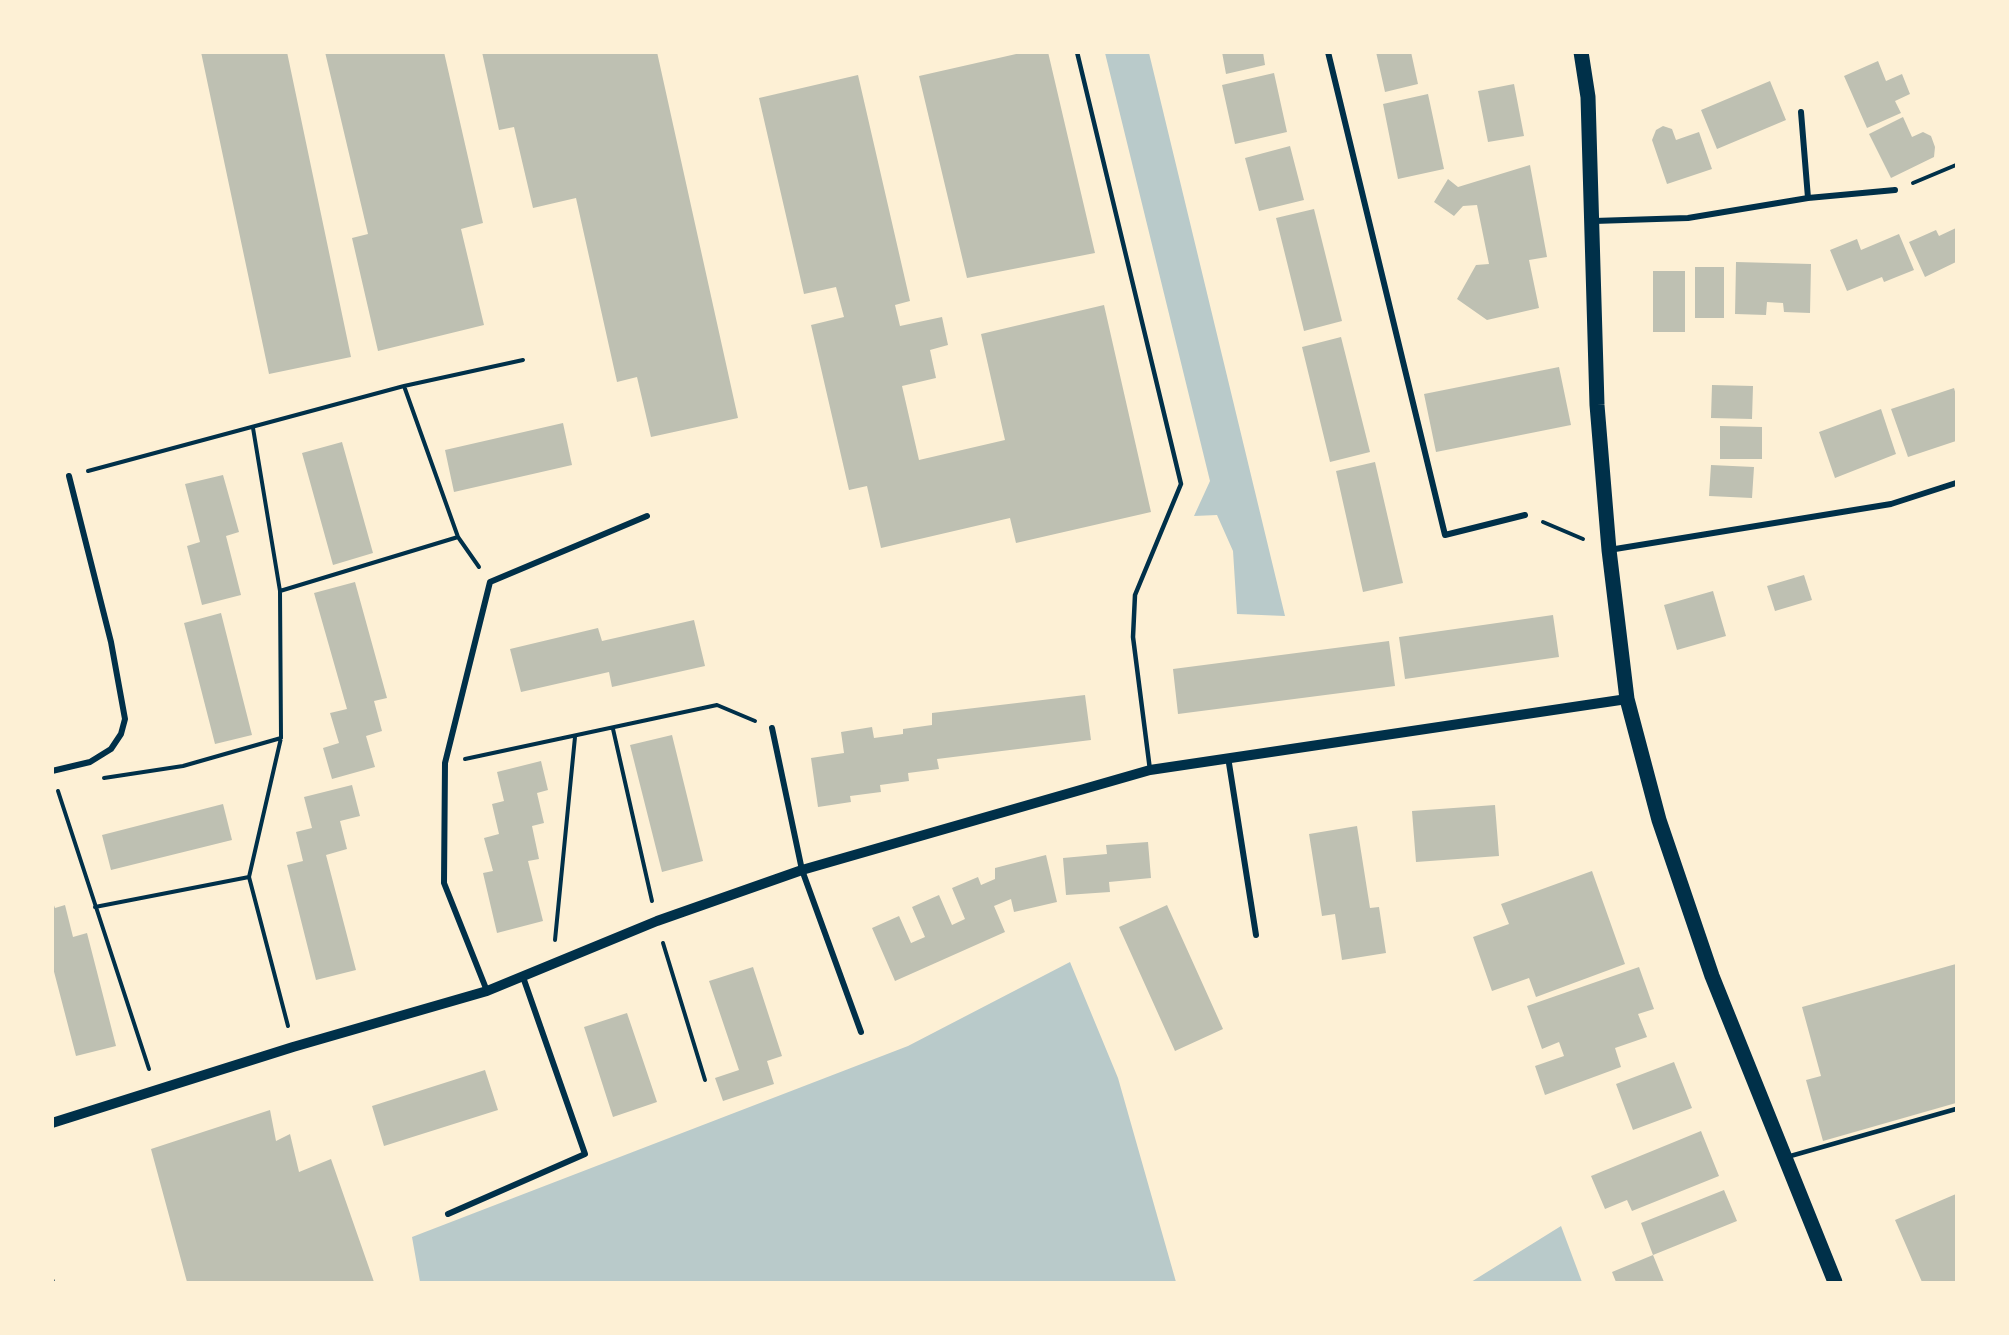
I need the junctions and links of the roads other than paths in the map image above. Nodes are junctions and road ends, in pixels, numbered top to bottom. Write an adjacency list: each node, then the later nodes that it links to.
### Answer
1 (1077, 52): 16 (lane)
2 (1328, 52): 10 (street)
3 (1581, 52): 7 (main road)
4 (1801, 112): 6 (street)
5 (1895, 190): 6 (street)
6 (1808, 198): 7 (street)
7 (1593, 221): 12 (main road)
8 (69, 476): 17 (street)
9 (1956, 483): 12 (street)
10 (1525, 515)
11 (647, 516): 21 (street)
12 (1609, 550): 13 (main road)
13 (1627, 699): 15 (street); 25 (main road)
14 (772, 728): 18 (street)
15 (1228, 756): 16 (street); 19 (street)
16 (1150, 770): 18 (street)
17 (55, 771)
18 (802, 870): 20 (street); 22 (street)
19 (1256, 935)
20 (523, 977): 21 (street); 26 (street)
21 (487, 991): 24 (street)
22 (861, 1032)
23 (1956, 1109): 25 (lane)
24 (52, 1123)
25 (1785, 1158): 27 (main road)
26 (448, 1214)
27 (1835, 1282)

